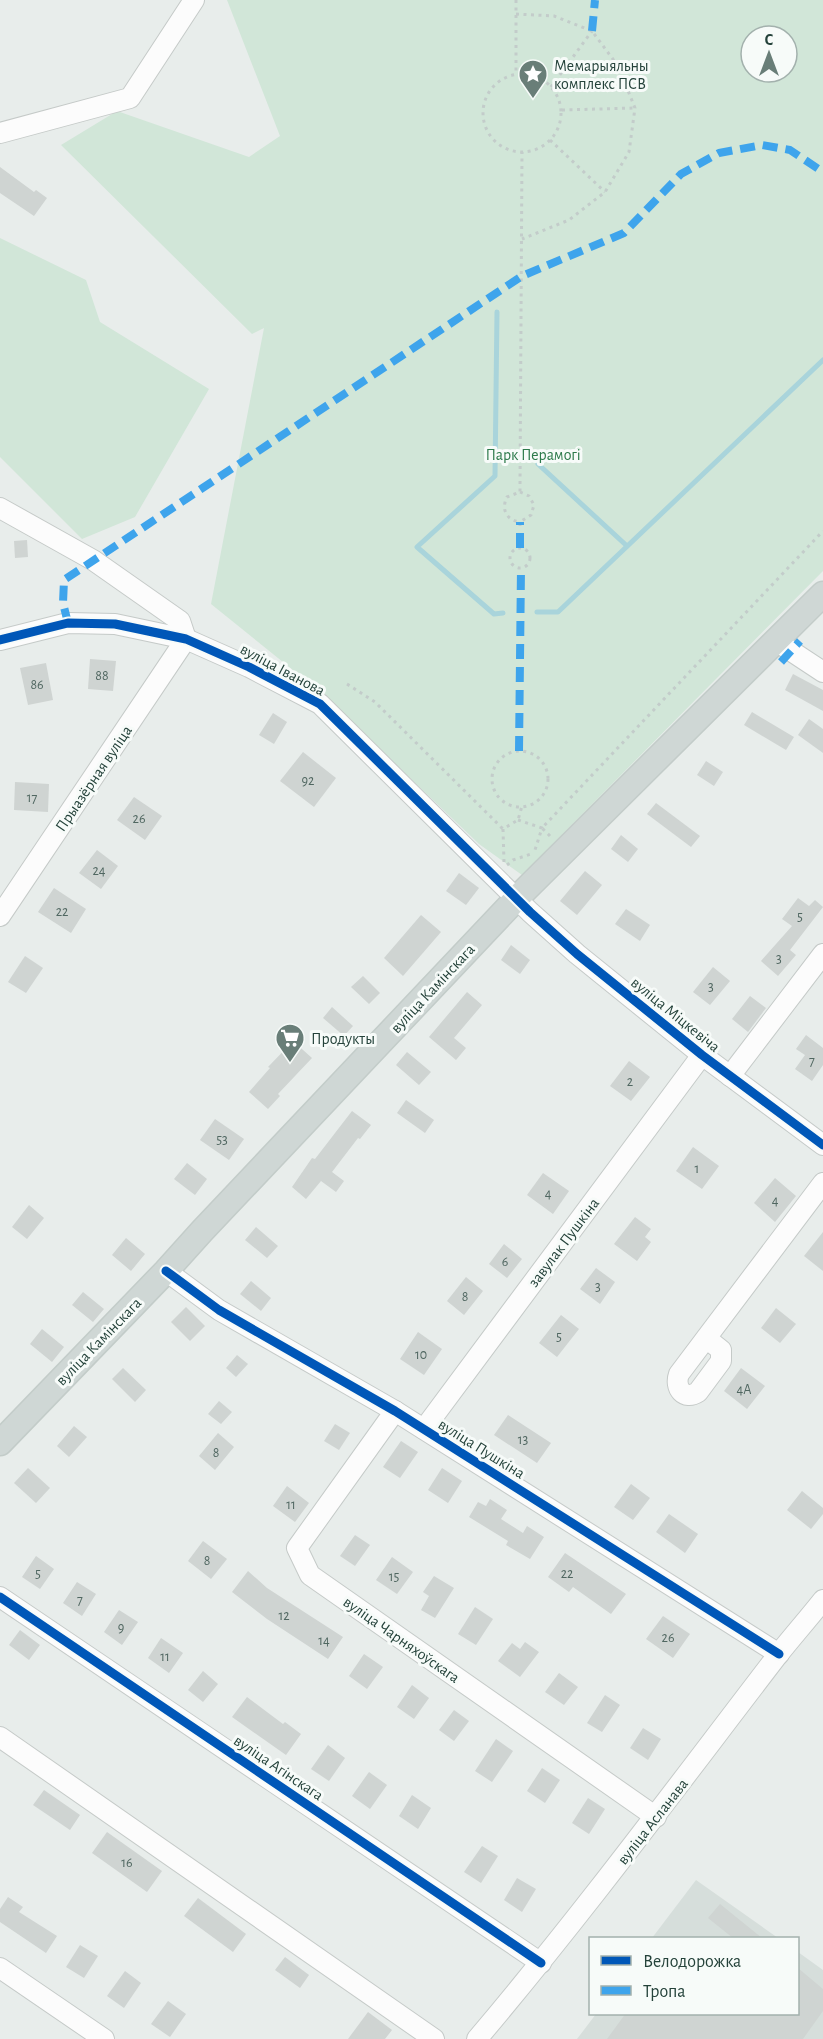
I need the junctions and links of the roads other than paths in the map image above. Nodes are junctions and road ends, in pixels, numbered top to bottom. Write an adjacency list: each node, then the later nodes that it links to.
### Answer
1 (194, 0): 2 (street)
2 (0, 133)
3 (0, 508): 5 (street)
4 (823, 594): 7 (main road, вуліца Камінскага)
5 (186, 639): 6 (street, вуліца Іванова); 9 (street, вуліца Іванова); 10 (street, Прыазёрная вуліца)
6 (0, 640)
7 (776, 641): 8 (street); 9 (main road, вуліца Камінскага)
8 (823, 672)
9 (516, 898): 12 (street, вуліца Міцкевіча); 16 (main road, вуліца Камінскага)
10 (0, 916)
11 (823, 954): 13 (street)
12 (702, 1055): 13 (street, вуліца Міцкевіча); 19 (street, завулак Пушкіна)
13 (730, 1076): 14 (street, вуліца Міцкевіча)
14 (823, 1145)
15 (823, 1183): 17 (street)
16 (166, 1271): 18 (street, вуліца Пушкіна); 20 (main road, вуліца Камінскага)
17 (706, 1338)
18 (395, 1411): 19 (street, вуліца Пушкіна); 25 (street, вуліца Чарняхоўскага)
19 (424, 1429): 23 (street, вуліца Пушкіна)
20 (0, 1443)
21 (0, 1597): 26 (street, вуліца Агінскага)
22 (823, 1600): 23 (street, вуліца Асланава)
23 (779, 1654): 25 (street, вуліца Асланава)
24 (0, 1737): 29 (street)
25 (656, 1817): 26 (street, вуліца Асланава)
26 (541, 1963): 30 (street, вуліца Асланава)
27 (0, 1968): 28 (street)
28 (104, 2039)
29 (434, 2039)
30 (477, 2039)

